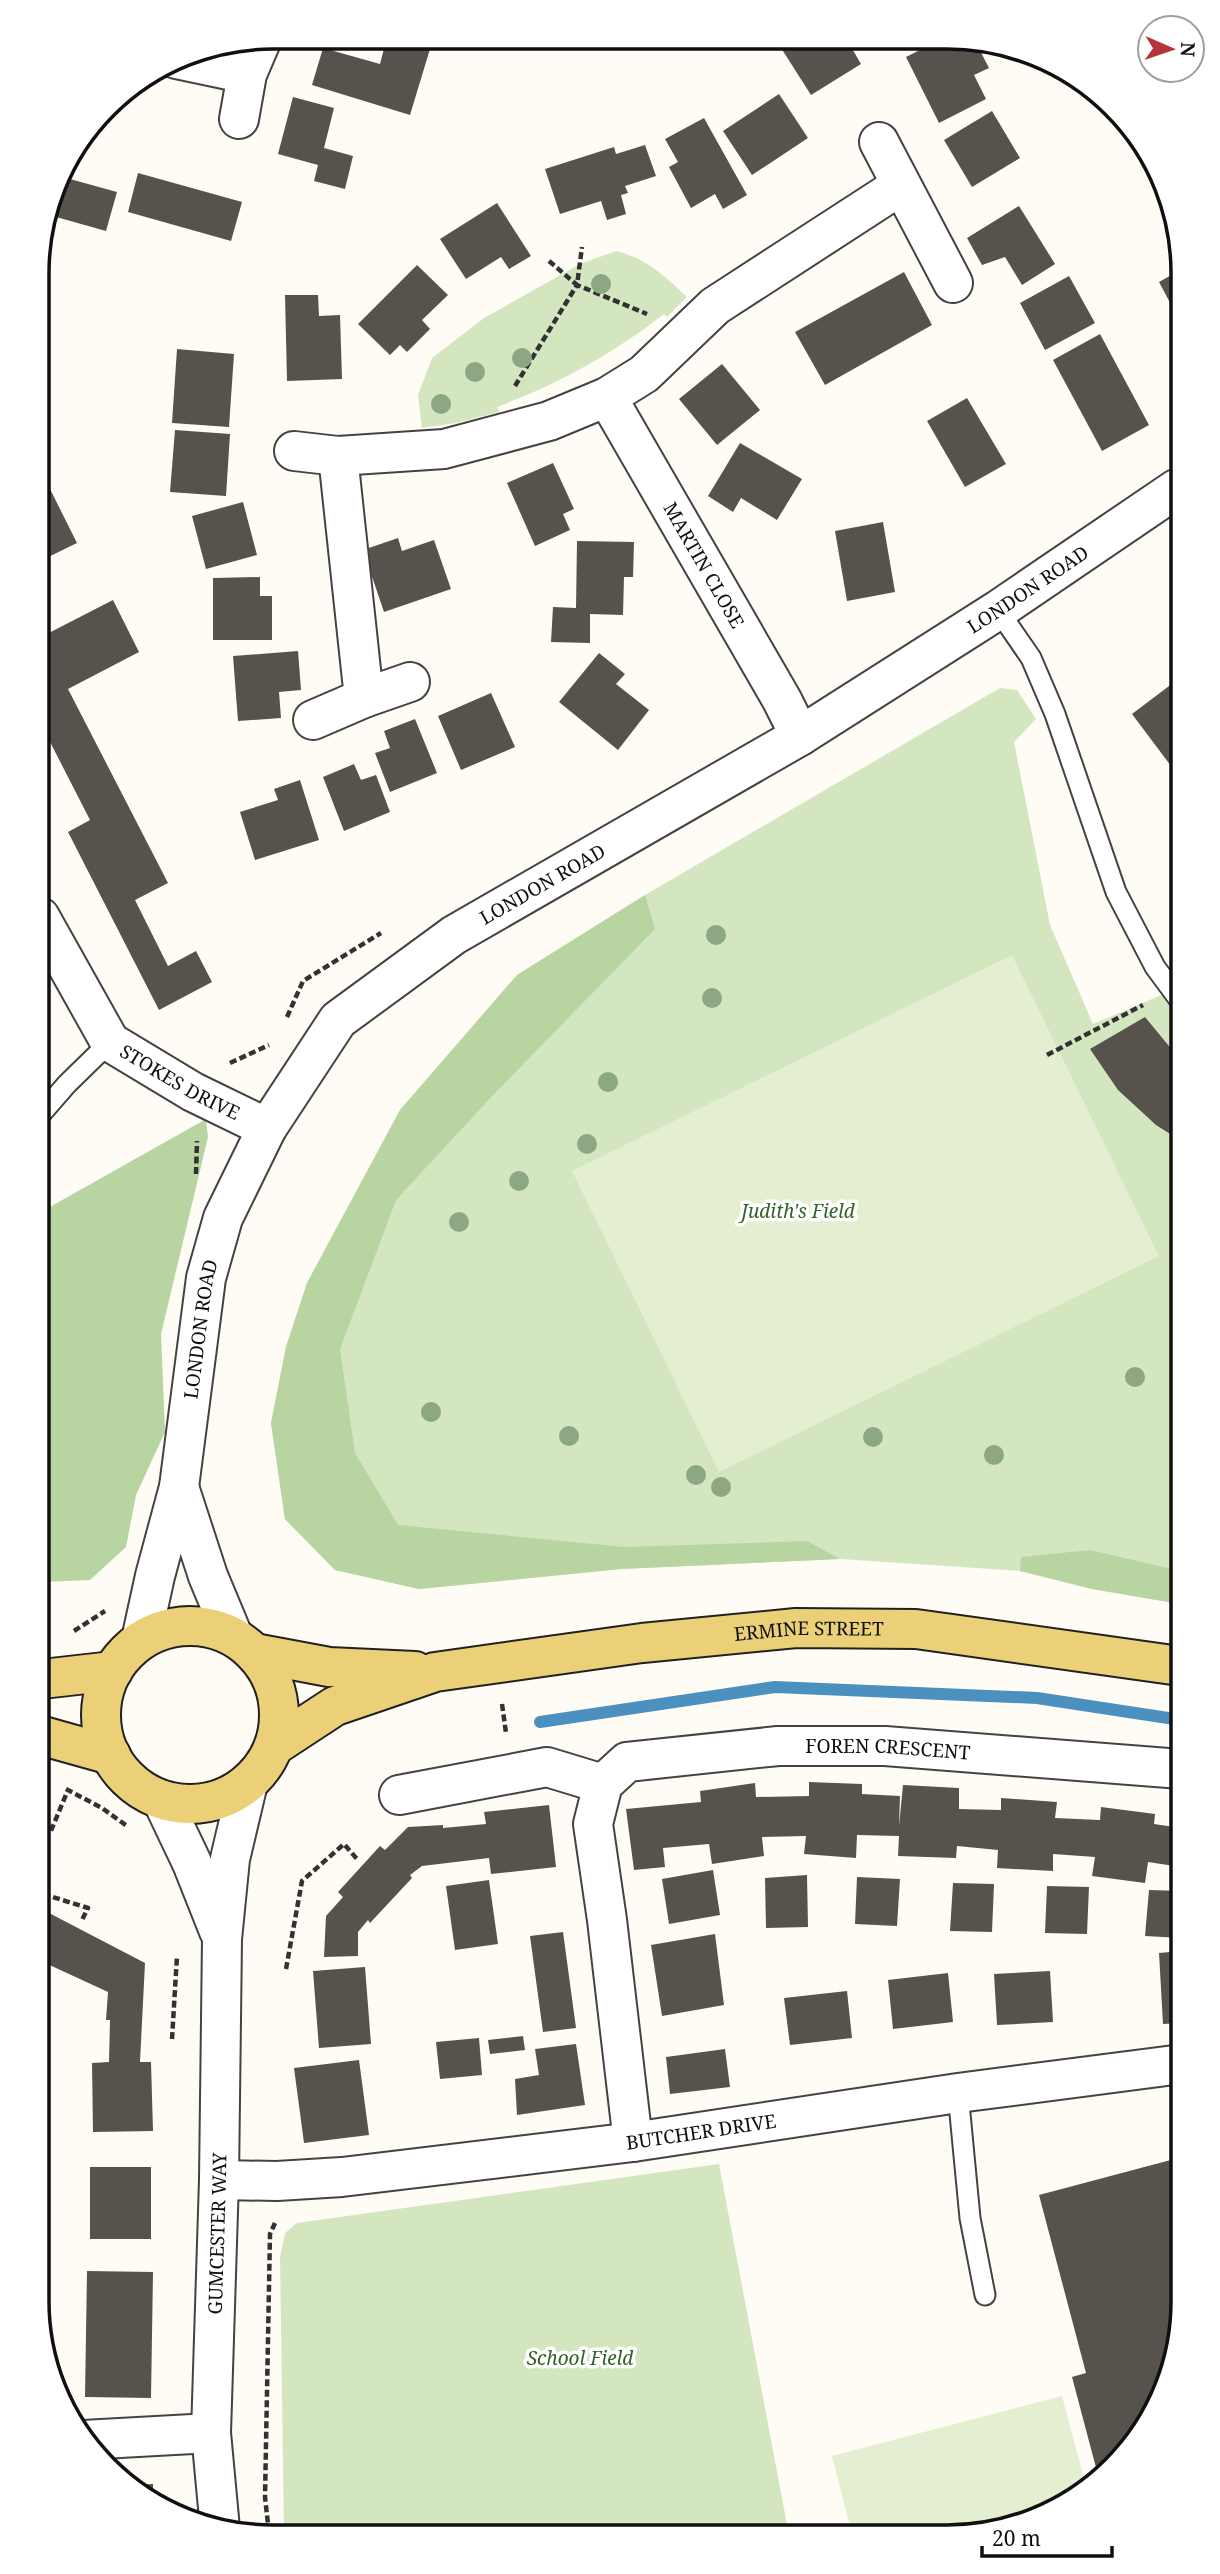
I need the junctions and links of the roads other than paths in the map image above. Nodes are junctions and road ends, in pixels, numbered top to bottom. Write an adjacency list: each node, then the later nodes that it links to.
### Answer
1 (258, 49): 3 (street)
2 (195, 63): 3 (street)
3 (247, 74): 4 (street)
4 (239, 119)
5 (879, 142): 6 (street)
6 (900, 186): 7 (street); 8 (street)
7 (953, 283)
8 (607, 397): 10 (street); 16 (street, MARTIN CLOSE)
9 (295, 451): 10 (street)
10 (338, 456): 14 (street)
11 (1171, 492): 12 (street, LONDON ROAD)
12 (998, 610): 16 (street, LONDON ROAD); 18 (lane)
13 (410, 682): 14 (street)
14 (364, 698): 15 (street)
15 (313, 720)
16 (800, 736): 21 (street, LONDON ROAD)
17 (49, 933): 19 (street, STOKES DRIVE)
18 (1171, 989)
19 (110, 1042): 20 (lane); 21 (street, STOKES DRIVE)
20 (49, 1105)
21 (267, 1128): 22 (street, LONDON ROAD)
22 (179, 1487): 23 (street, LONDON ROAD); 24 (street, LONDON ROAD)
23 (141, 1640): 24 (main road); 26 (main road)
24 (243, 1644): 27 (main road, ERMINE STREET); 30 (main road)
25 (1171, 1665): 27 (main road, ERMINE STREET)
26 (113, 1671): 28 (main road); 31 (main road)
27 (435, 1672): 30 (main road, ERMINE STREET)
28 (49, 1678)
29 (49, 1738): 31 (main road)
30 (274, 1746): 33 (main road)
31 (111, 1755): 36 (main road)
32 (1171, 1768): 34 (street, FOREN CRESCENT)
33 (248, 1783): 36 (main road); 37 (street, GUMCESTER WAY)
34 (603, 1784): 35 (street); 40 (street)
35 (399, 1795)
36 (162, 1800): 37 (street, GUMCESTER WAY)
37 (222, 1940): 41 (street, GUMCESTER WAY)
38 (1171, 2065): 39 (street, BUTCHER DRIVE)
39 (958, 2093): 40 (street, BUTCHER DRIVE); 42 (lane)
40 (633, 2142): 41 (street, BUTCHER DRIVE)
41 (219, 2180): 43 (street, GUMCESTER WAY)
42 (985, 2295)
43 (211, 2433): 44 (street); 45 (street, GUMCESTER WAY)
44 (97, 2439)
45 (219, 2518)

